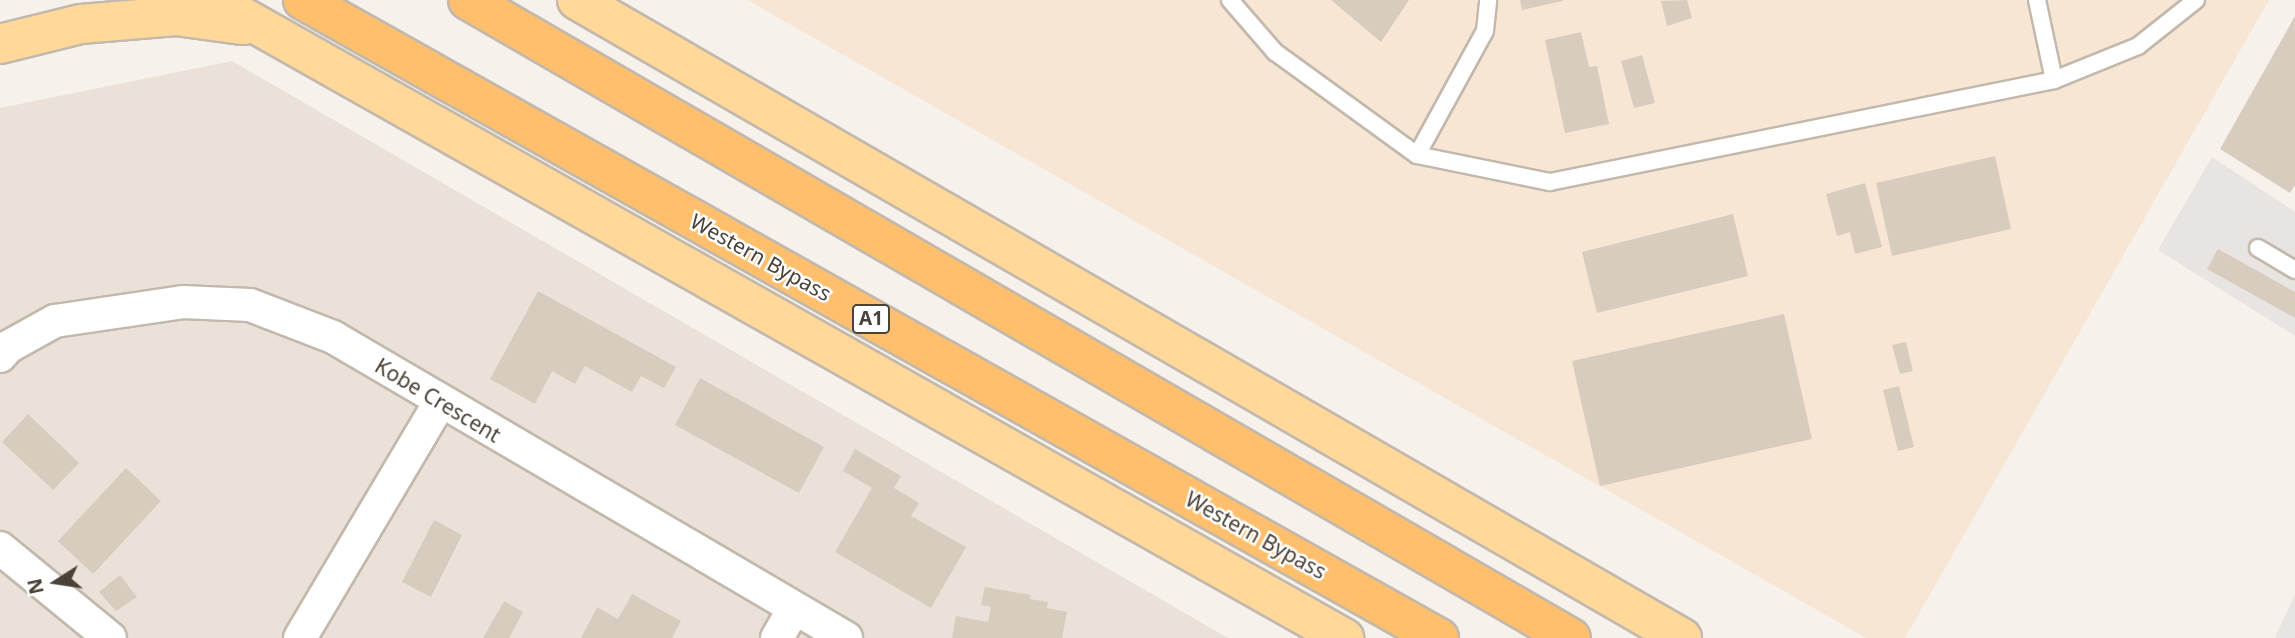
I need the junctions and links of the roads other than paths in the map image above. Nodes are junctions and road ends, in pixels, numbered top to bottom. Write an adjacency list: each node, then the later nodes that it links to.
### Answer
1 (213, 0): 9 (main road)
2 (303, 0): 24 (highway, Western Bypass / A1)
3 (468, 0): 25 (highway)
4 (577, 0): 26 (main road)
5 (1230, 0): 12 (lane)
6 (1488, 0): 12 (lane)
7 (2037, 0): 11 (lane)
8 (2196, 0): 11 (lane)
9 (262, 28): 10 (main road); 23 (main road)
10 (0, 44)
11 (2054, 80): 12 (lane)
12 (1418, 155)
13 (2258, 248): 14 (lane)
14 (2295, 270)
15 (0, 356): 16 (street, Kobe Crescent)
16 (440, 402): 18 (street, Kobe Crescent); 20 (street)
17 (0, 548): 19 (street)
18 (794, 608): 21 (street); 22 (street, Kobe Crescent)
19 (110, 638)
20 (300, 638)
21 (777, 638)
22 (846, 638)
23 (1343, 638)
24 (1439, 638)
25 (1571, 638)
26 (1682, 638)

